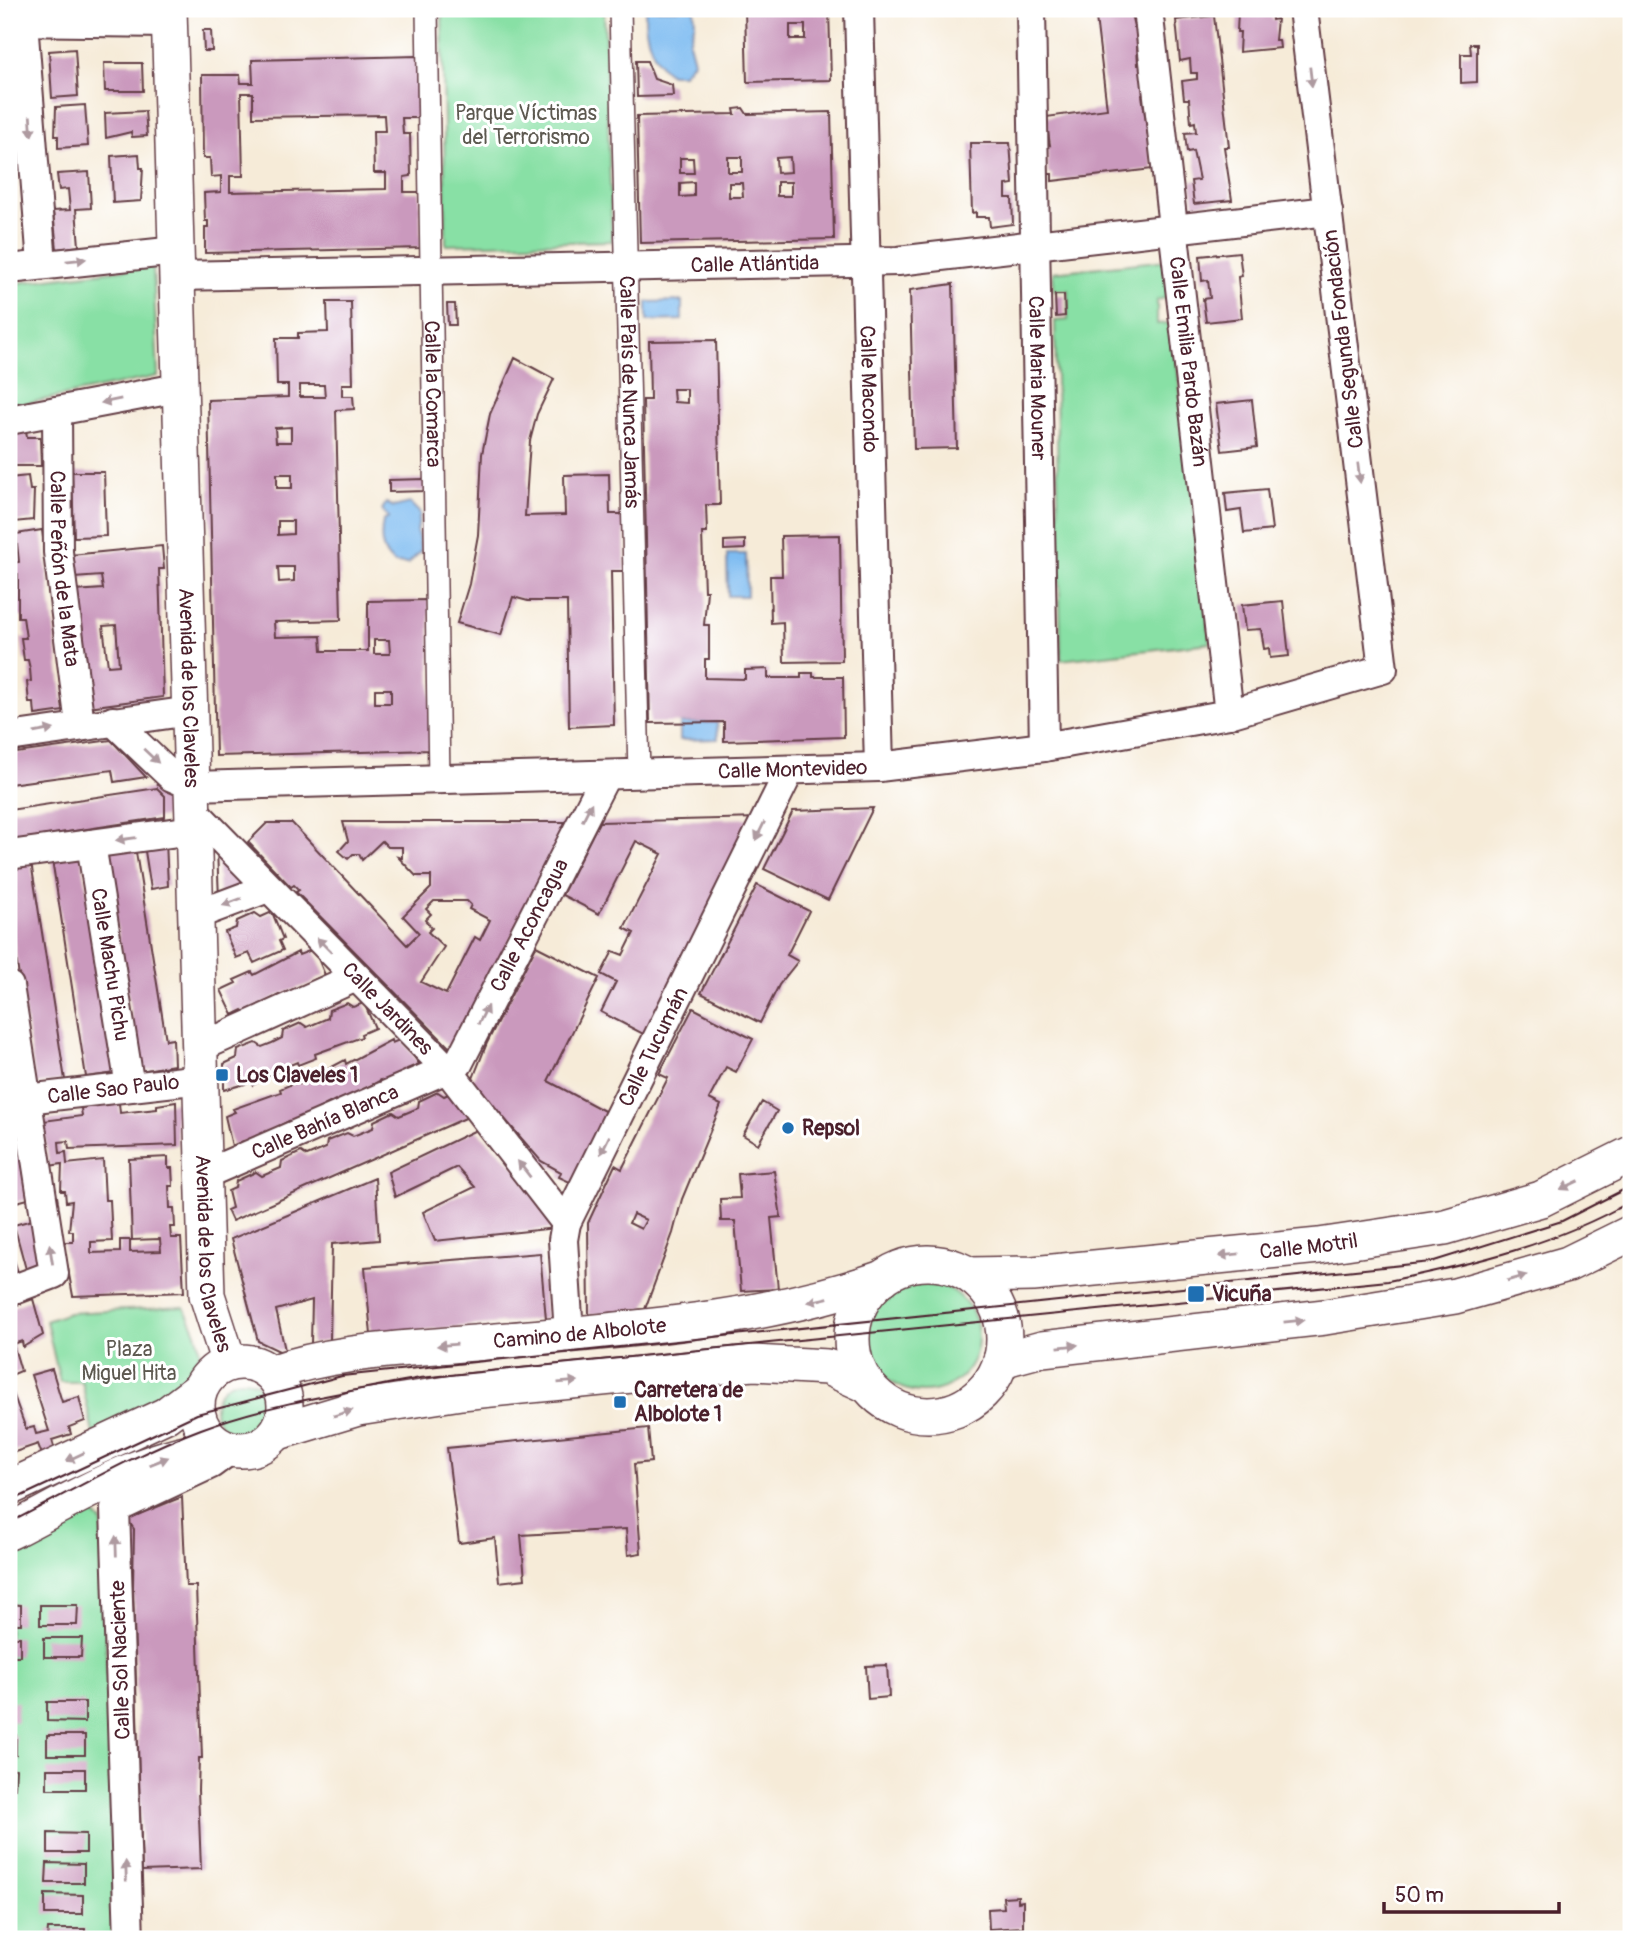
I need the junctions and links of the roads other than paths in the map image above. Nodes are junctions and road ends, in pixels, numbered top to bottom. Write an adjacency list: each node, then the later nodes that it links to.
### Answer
1 (427, 9): 17 (street, Calle la Comarca)
2 (620, 9): 15 (street, Calle País de Nunca Jamás)
3 (859, 9): 12 (street, Calle Macondo)
4 (1031, 9): 11 (street, Calle Maria Mouner)
5 (1148, 9): 10 (street, Calle Emilia Pardo Bazán)
6 (1303, 9): 9 (street, Calle Segunda Fondación, one-way to 9)
7 (169, 16): 8 (street); 14 (street, Avenida de los Claveles)
8 (18, 17): 13 (street, one-way to 13)
9 (1328, 211): 10 (street, Calle Atlántida); 21 (street, Calle Segunda Fondación, one-way to 21)
10 (1173, 228): 11 (street, Calle Atlántida); 23 (street, Calle Emilia Pardo Bazán)
11 (1035, 246): 12 (street, Calle Atlántida); 27 (street, Calle Maria Mouner)
12 (867, 262): 15 (street, Calle Atlántida); 28 (street, Calle Macondo)
13 (42, 264): 14 (street, Calle Atlántida, one-way to 14); 16 (street, Calle Atlántida)
14 (176, 264): 17 (street, Calle Atlántida); 18 (street, Avenida de los Claveles)
15 (626, 267): 17 (street, Calle Atlántida); 30 (street, Calle País de Nunca Jamás)
16 (9, 269)
17 (431, 271): 32 (street, Calle la Comarca)
18 (178, 388): 19 (street, one-way to 19); 22 (street, Avenida de los Claveles)
19 (57, 411): 20 (street); 25 (street, Calle Peñón de la Mata)
20 (9, 420)
21 (1383, 669): 23 (street, Calle Montevideo)
22 (190, 711): 24 (street); 33 (street, Avenida de los Claveles)
23 (1229, 714): 27 (street, Calle Montevideo)
24 (113, 721): 25 (street); 33 (street, Calle Jardines, one-way to 33)
25 (80, 724): 26 (street, one-way to 25)
26 (9, 737)
27 (1044, 747): 28 (street, Calle Montevideo)
28 (879, 768): 29 (street, Calle Montevideo)
29 (790, 770): 30 (street, Calle Montevideo); 46 (street, Calle Tucumán, one-way to 46)
30 (639, 774): 31 (street, Calle Montevideo)
31 (606, 775): 32 (street, Calle Montevideo); 41 (street, Calle Aconcagua, one-way to 31)
32 (439, 779): 33 (street, Calle Montevideo)
33 (193, 809): 34 (street, Calle Montevideo, one-way to 34); 36 (street, Calle Jardines); 37 (street, Avenida de los Claveles)
34 (91, 844): 35 (street, Calle Montevideo); 42 (street, Calle Machu Pichu)
35 (9, 855)
36 (268, 888): 37 (street, one-way to 37); 38 (street, Calle Jardines, one-way to 36)
37 (196, 915): 40 (street, Avenida de los Claveles)
38 (356, 977): 40 (street, Calle Sao Paulo); 41 (street, Calle Jardines)
39 (9, 986): 43 (street)
40 (201, 1063): 42 (street, Calle Sao Paulo); 45 (street, Avenida de los Claveles)
41 (447, 1069): 45 (street, Calle Bahía Blanca); 46 (street, Calle Jardines, one-way to 41)
42 (130, 1087): 43 (street, Calle Sao Paulo)
43 (18, 1100): 50 (street, one-way to 43)
44 (1631, 1154): 48 (street, Calle Motril, one-way to 48)
45 (203, 1175): 53 (street, Avenida de los Claveles)
46 (566, 1223): 51 (street, Calle Tucumán)
47 (1631, 1233): 52 (street, one-way to 47)
48 (970, 1275): 49 (street); 52 (street)
49 (883, 1279): 51 (street, Camino de Albolote, one-way to 51); 55 (street)
50 (9, 1291)
51 (569, 1334): 54 (street, Camino de Albolote, one-way to 54)
52 (1001, 1360): 55 (street)
53 (229, 1363): 54 (street); 56 (street)
54 (271, 1374): 57 (street)
55 (867, 1385): 57 (street, one-way to 55)
56 (199, 1390): 58 (street); 59 (street, one-way to 59)
57 (278, 1432): 58 (street)
58 (226, 1449): 60 (street, one-way to 58); 61 (street, Calle Sol Naciente, one-way to 58)
59 (9, 1488)
60 (9, 1532)
61 (129, 1939)

